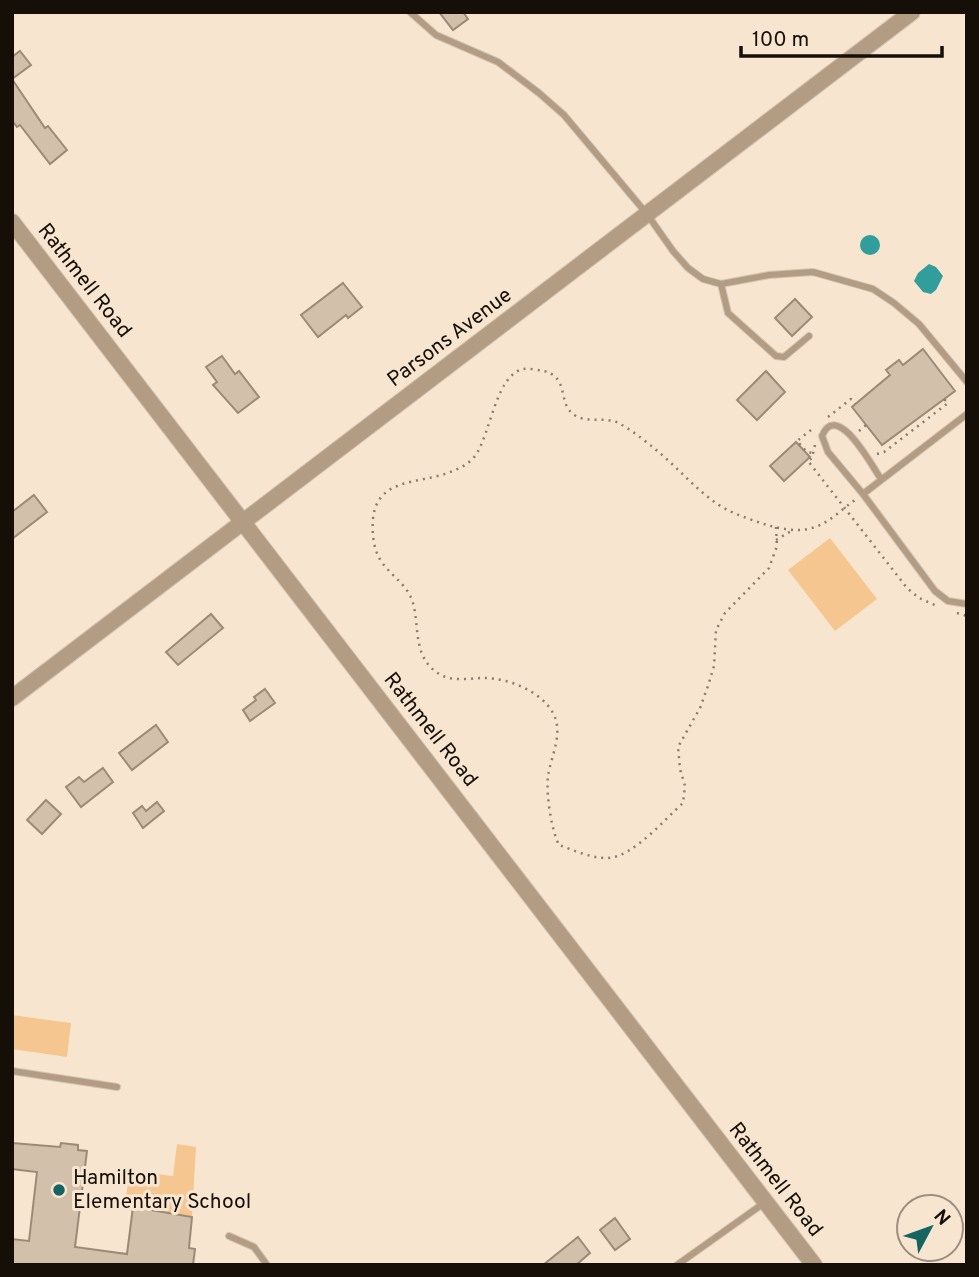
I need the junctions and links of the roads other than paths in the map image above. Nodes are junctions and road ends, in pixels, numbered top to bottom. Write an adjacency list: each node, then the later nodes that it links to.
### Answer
1 (410, 12): 3 (lane)
2 (912, 12): 3 (street, Parsons Avenue)
3 (647, 214): 5 (lane); 11 (street, Parsons Avenue)
4 (12, 222): 11 (street, Rathmell Road)
5 (721, 284): 6 (lane); 7 (lane)
6 (809, 336)
7 (967, 382)
8 (967, 414): 9 (lane)
9 (881, 479): 10 (lane); 10 (lane)
10 (862, 492): 12 (lane)
11 (243, 522): 13 (street, Parsons Avenue); 16 (street, Rathmell Road)
12 (967, 604)
13 (12, 698)
14 (12, 1071): 15 (lane)
15 (117, 1087)
16 (766, 1202): 19 (lane); 20 (street, Rathmell Road)
17 (229, 1236): 18 (lane)
18 (267, 1265)
19 (677, 1265)
20 (814, 1265)

